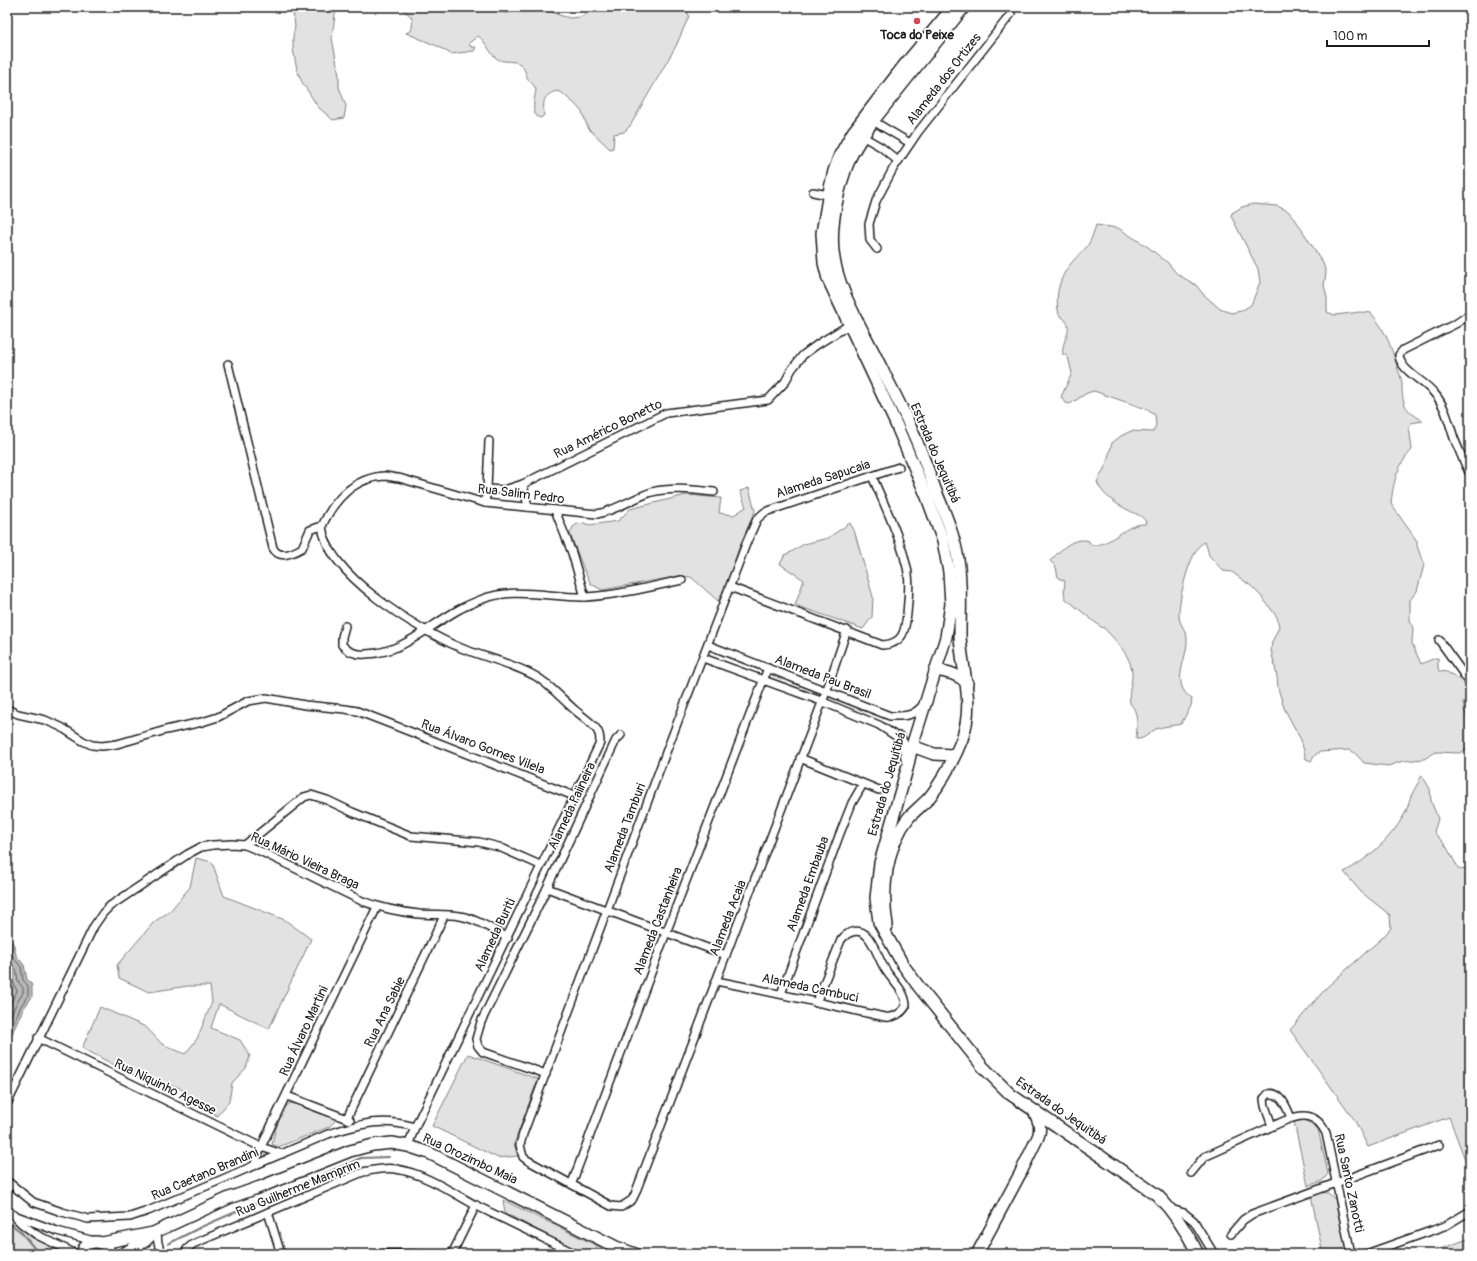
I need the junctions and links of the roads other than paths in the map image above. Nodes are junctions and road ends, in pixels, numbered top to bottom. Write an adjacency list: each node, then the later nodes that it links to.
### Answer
1 (953, 7): 9 (main road, Estrada do Jequitibá)
2 (964, 7): 4 (main road, Estrada do Jequitibá)
3 (1010, 14): 6 (street, Alameda dos Ortizes)
4 (873, 121): 5 (main road, Estrada do Jequitibá); 6 (street)
5 (862, 136): 7 (street); 38 (main road, Estrada do Jequitibá)
6 (910, 143): 7 (street, Alameda dos Ortizes)
7 (898, 161): 10 (street, Alameda dos Ortizes)
8 (813, 192): 9 (street)
9 (828, 195): 12 (main road, Estrada do Jequitibá)
10 (877, 249)
11 (1470, 314): 16 (street)
12 (849, 325): 18 (street, Rua Américo Bonetto); 36 (main road, Estrada do Jequitibá)
13 (228, 364): 25 (street)
14 (489, 441): 19 (street)
15 (899, 467): 17 (street, Alameda Sapucaia)
16 (1470, 474)
17 (872, 476): 24 (street, Alameda Sapucaia); 30 (street)
18 (523, 484): 19 (street, Rua Américo Bonetto); 22 (street)
19 (487, 489): 21 (street)
20 (714, 492): 23 (street, Rua Salim Pedro)
21 (485, 503): 22 (street, Rua Salim Pedro); 25 (street, Rua Salim Pedro)
22 (528, 507): 23 (street, Rua Salim Pedro)
23 (555, 510): 28 (street)
24 (757, 519): 27 (street, Alameda Tamburi)
25 (322, 526): 31 (street)
26 (682, 580): 28 (street)
27 (730, 587): 30 (street); 33 (street, Alameda Tamburi)
28 (585, 597): 31 (street)
29 (345, 626): 31 (street)
30 (847, 630): 40 (street, Alameda Acaia)
31 (426, 631): 54 (street, Alameda Buriti)
32 (1439, 640): 39 (street)
33 (708, 645): 34 (street, Alameda Tamburi); 35 (street, Alameda Pau Brasil)
34 (703, 658): 37 (street, Alameda Pau Brasil); 59 (street, Alameda Tamburi)
35 (768, 668): 37 (street, Alameda Castanheira); 40 (street, Alameda Pau Brasil)
36 (935, 670): 38 (main road); 42 (main road, Estrada do Jequitibá)
37 (763, 680): 41 (street, Alameda Pau Brasil); 61 (street, Alameda Castanheira)
38 (967, 683): 49 (main road, Estrada do Jequitibá)
39 (1470, 683)
40 (826, 692): 41 (street, Alameda Acaia); 44 (street, Alameda Pau Brasil)
41 (821, 701): 45 (street, Alameda Pau Brasil); 50 (street, Alameda Acaia)
42 (927, 701): 44 (street, Alameda Pau Brasil); 48 (main road, Estrada do Jequitibá)
43 (7, 709): 54 (street, Rua Álvaro Gomes Vilela)
44 (890, 716): 45 (street)
45 (884, 728): 47 (street, Alameda Pau Brasil)
46 (621, 735): 57 (street, Alameda Paiineira)
47 (899, 738): 48 (street, Alameda Pau Brasil); 51 (main road)
48 (912, 746): 49 (main road); 51 (main road, Estrada do Jequitibá)
49 (953, 755): 63 (main road, Estrada do Jequitibá)
50 (800, 758): 52 (street); 64 (street, Alameda Acaia)
51 (907, 769): 63 (main road, Estrada do Jequitibá)
52 (863, 784): 53 (street); 66 (street, Alameda Embauba)
53 (879, 790)
54 (574, 796): 56 (street, Alameda Buriti)
55 (245, 845): 56 (street); 58 (street, Rua Mário Vieira Braga); 68 (street, Rua Mário Vieira Braga)
56 (540, 865): 62 (street, Alameda Buriti)
57 (546, 888): 59 (street); 69 (street, Alameda Paiineira)
58 (377, 907): 60 (street, Rua Mário Vieira Braga); 70 (street, Rua Álvaro Martini)
59 (607, 911): 61 (street); 69 (street, Alameda Tamburi)
60 (444, 916): 62 (street, Rua Mário Vieira Braga); 73 (street, Rua Ana Sabie)
61 (666, 934): 64 (street); 88 (street, Alameda Castanheira)
62 (508, 938): 77 (street, Alameda Buriti)
63 (890, 940): 72 (main road, Estrada do Jequitibá)
64 (726, 956): 65 (street, Alameda Acaia)
65 (716, 981): 66 (street, Alameda Cambuci); 88 (street, Alameda Acaia)
66 (781, 994): 67 (street, Alameda Cambuci)
67 (816, 1002): 67 (street, Alameda Cambuci)
68 (38, 1038): 71 (street, Rua Mário Vieira Braga); 82 (street, Rua Niquinho Agesse)
69 (546, 1074): 88 (street, Alameda Tamburi)
70 (286, 1096): 73 (street); 82 (street, Rua Álvaro Martini)
71 (7, 1104)
72 (1034, 1111): 78 (main road, Estrada do Jequitibá); 79 (main road)
73 (347, 1118): 75 (street)
74 (1291, 1118): 76 (street, Rua Santo Zanotti); 76 (street); 87 (street, Rua Santo Zanotti)
75 (356, 1125): 77 (street, Rua Caetano Brandini); 83 (street, Rua Caetano Brandini)
76 (1272, 1126): 85 (street, Rua Santo Zanotti)
77 (415, 1127): 81 (street, Alameda Buriti)
78 (1071, 1136): 79 (main road); 91 (main road, Estrada do Jequitibá)
79 (1035, 1144): 110 (main road)
80 (1439, 1145): 87 (street)
81 (408, 1146): 95 (main road, Rua Orozimbo Maia); 109 (main road, Rua Orozimbo Maia)
82 (261, 1148): 83 (street, Rua Niquinho Agesse); 84 (street, Rua Álvaro Martini)
83 (282, 1154): 84 (street, Rua Caetano Brandini)
84 (254, 1166): 86 (street, Rua Caetano Brandini)
85 (1191, 1173)
86 (7, 1181)
87 (1338, 1182): 96 (street); 113 (street, Rua Santo Zanotti)
88 (572, 1183)
89 (476, 1205): 93 (street, Rua Guilherme Mamprim); 107 (street); 108 (street, Rua Guilherme Mamprim)
90 (7, 1209): 94 (street)
91 (1171, 1209): 111 (main road, Estrada do Jequitibá); 112 (street)
92 (1470, 1211): 114 (street)
93 (268, 1212): 103 (street, Rua Guilherme Mamprim); 104 (street)
94 (14, 1215): 97 (street); 98 (street)
95 (155, 1232): 97 (main road, Rua Orozimbo Maia); 101 (main road, Rua Orozimbo Maia); 102 (street)
96 (1231, 1234)
97 (99, 1242): 99 (main road); 100 (main road)
98 (76, 1254)
99 (82, 1254)
100 (110, 1254)
101 (123, 1254)
102 (162, 1254)
103 (186, 1254)
104 (282, 1254)
105 (384, 1254): 106 (street)
106 (413, 1254)
107 (452, 1254)
108 (576, 1254)
109 (635, 1254)
110 (976, 1254)
111 (1198, 1254)
112 (1214, 1254)
113 (1351, 1254)
114 (1366, 1254)

